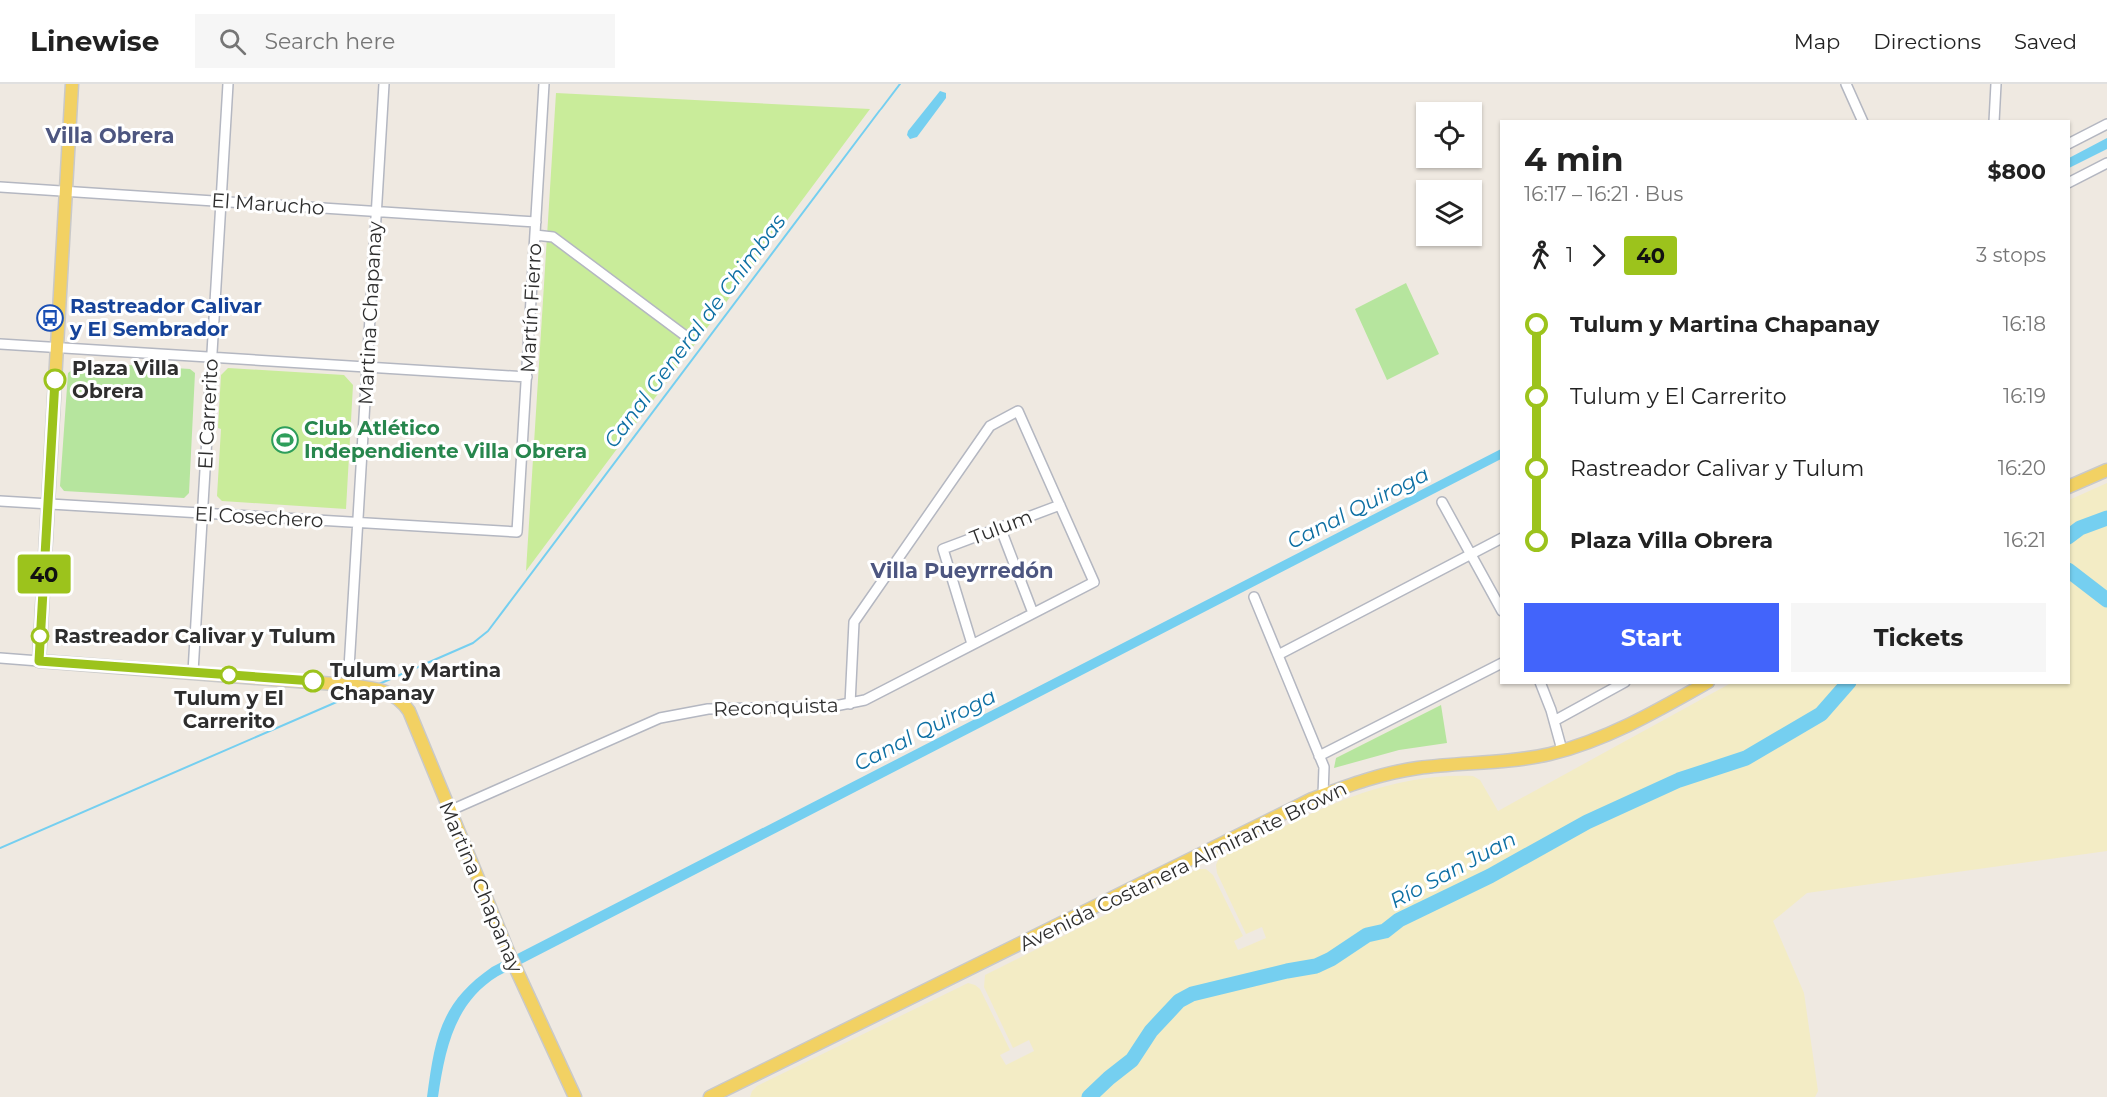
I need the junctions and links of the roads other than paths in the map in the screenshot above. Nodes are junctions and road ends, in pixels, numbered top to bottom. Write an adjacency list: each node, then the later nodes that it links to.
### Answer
1 (72, 84): 14 (main road)
2 (228, 84): 15 (street, El Carrerito)
3 (384, 84): 16 (street, Martina Chapanay)
4 (544, 84): 17 (street, Martín Fierro)
5 (1846, 84): 7 (street)
6 (1996, 84): 8 (street)
7 (1862, 120)
8 (1994, 120)
9 (2107, 124): 10 (street)
10 (2070, 143)
11 (2107, 163): 12 (street)
12 (2070, 182)
13 (0, 187): 14 (street, El Marucho)
14 (66, 191): 15 (street, El Marucho); 21 (main road)
15 (221, 201): 16 (street, El Marucho); 22 (street, El Carrerito)
16 (376, 211): 17 (street, El Marucho); 23 (street, Martina Chapanay)
17 (536, 222): 18 (street, Martín Fierro)
18 (535, 235): 19 (street); 24 (street, Martín Fierro)
19 (687, 337)
20 (0, 344): 21 (street)
21 (57, 348): 22 (street); 29 (main road)
22 (212, 357): 23 (street); 31 (street, El Carrerito)
23 (367, 367): 24 (street); 32 (street, Martina Chapanay)
24 (526, 377): 34 (street, Martín Fierro)
25 (2107, 470): 26 (main road)
26 (2070, 486)
27 (0, 501): 29 (street, El Cosechero)
28 (1442, 502): 36 (street)
29 (48, 504): 31 (street, El Cosechero); 43 (main road)
30 (1060, 505): 33 (street, Tulum); 39 (street, Reconquista); 50 (street)
31 (202, 513): 32 (street, El Cosechero); 45 (street, El Carrerito)
32 (358, 523): 34 (street, El Cosechero); 49 (street, Martina Chapanay)
33 (1000, 527): 39 (street); 40 (street, Tulum)
34 (517, 532)
35 (1500, 539): 36 (street)
36 (1471, 554): 38 (street); 41 (street)
37 (1254, 597): 41 (street)
38 (1500, 607)
39 (1033, 613): 40 (street, Reconquista)
40 (972, 644): 50 (street, Reconquista)
41 (1278, 656): 53 (street)
42 (0, 658): 43 (street)
43 (39, 661): 45 (main road)
44 (1500, 664): 53 (street)
45 (193, 672): 49 (main road)
46 (1541, 684): 51 (street)
47 (1621, 684): 51 (street)
48 (1704, 684): 52 (main road, Avenida Costanera Almirante Brown)
49 (348, 685): 55 (main road, Martina Chapanay)
50 (850, 704): 55 (street, Reconquista)
51 (1554, 721): 52 (street)
52 (1562, 750): 54 (main road, Avenida Costanera Almirante Brown)
53 (1320, 756): 54 (street)
54 (1323, 795): 57 (main road, Avenida Costanera Almirante Brown)
55 (449, 811): 56 (main road, Martina Chapanay)
56 (575, 1097)
57 (710, 1097)

